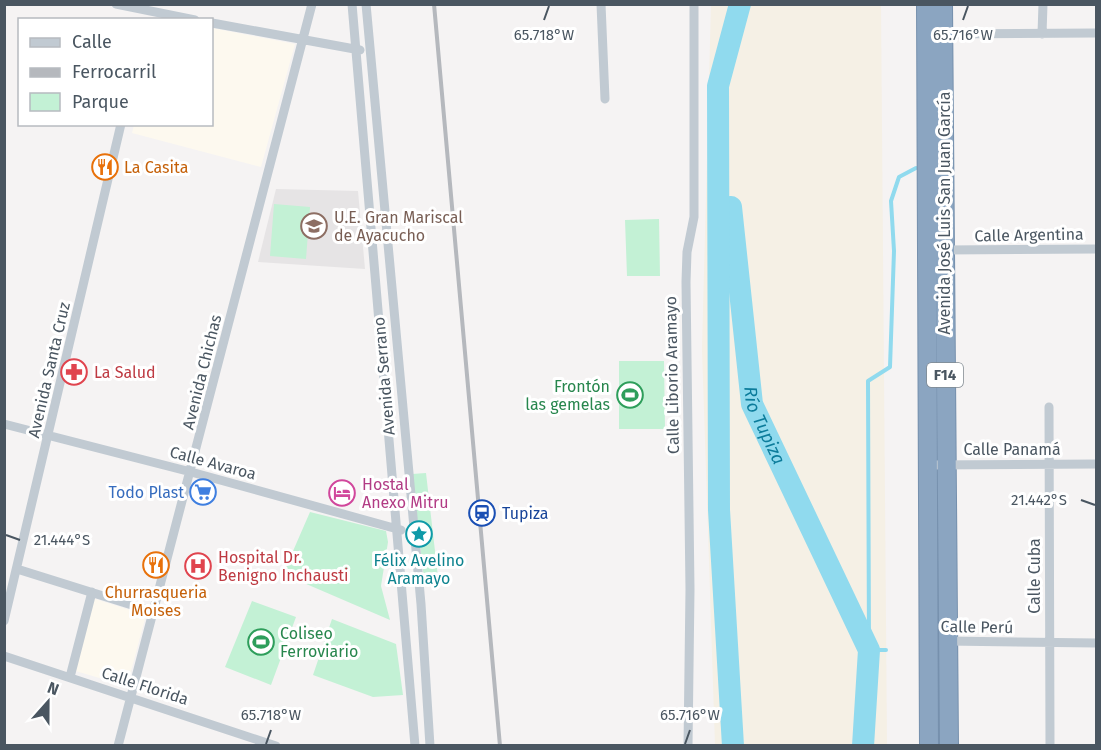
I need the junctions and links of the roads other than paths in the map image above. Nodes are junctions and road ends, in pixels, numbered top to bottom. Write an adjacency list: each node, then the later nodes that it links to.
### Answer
1 (116, 4): 10 (street)
2 (312, 4): 16 (street, Avenida Chichas)
3 (352, 4): 17 (street, Avenida Serrano)
4 (366, 4): 18 (street, Avenida Serrano)
5 (601, 4): 19 (street)
6 (694, 4): 47 (street, Calle Liborio Aramayo)
7 (926, 4): 22 (highway, Avenida José Luis San Juan García / F14)
8 (943, 4): 14 (highway, Avenida José Luis San Juan García / F14)
9 (1043, 4): 15 (street)
10 (148, 12): 11 (street)
11 (183, 18)
12 (213, 23): 16 (street)
13 (1096, 33): 15 (street)
14 (943, 34): 15 (street); 22 (highway, Avenida José Luis San Juan García / F14)
15 (1042, 34)
16 (303, 40): 17 (street); 29 (street, Avenida Chichas)
17 (356, 50): 18 (street); 30 (street, Avenida Serrano)
18 (371, 52): 31 (street, Avenida Serrano)
19 (605, 99)
20 (122, 126): 25 (street, Avenida Santa Cruz)
21 (1096, 249): 22 (street, Calle Argentina)
22 (934, 250): 26 (highway, Avenida José Luis San Juan García / F14)
23 (1049, 407): 27 (street, Calle Cuba)
24 (4, 424): 25 (street, Calle Avaroa)
25 (49, 436): 29 (street, Calle Avaroa); 32 (street, Avenida Santa Cruz)
26 (937, 464): 27 (street, Calle Panamá); 36 (highway, Avenida José Luis San Juan García / F14); 37 (highway, Avenida José Luis San Juan García / F14)
27 (1049, 464): 28 (street, Calle Panamá); 38 (street, Calle Cuba)
28 (1096, 464)
29 (191, 472): 30 (street, Calle Avaroa); 34 (street, Avenida Chichas)
30 (398, 530): 31 (street, Calle Avaroa); 45 (street, Avenida Serrano)
31 (412, 533): 46 (street, Avenida Serrano)
32 (17, 569): 33 (street); 35 (street, Avenida Santa Cruz)
33 (92, 592): 34 (street); 41 (street)
34 (152, 611): 42 (street, Avenida Chichas)
35 (4, 621)
36 (930, 641): 37 (street, Calle Perú); 48 (highway, Avenida José Luis San Juan García / F14)
37 (948, 641): 38 (street, Calle Perú); 49 (highway, Avenida José Luis San Juan García / F14)
38 (1049, 643): 39 (street, Calle Perú); 50 (street, Calle Cuba)
39 (1096, 643)
40 (4, 656): 41 (street, Calle Florida)
41 (70, 677): 42 (street, Calle Florida)
42 (130, 698): 43 (street, Avenida Chichas); 44 (street, Calle Florida)
43 (118, 746)
44 (276, 746)
45 (415, 746)
46 (430, 746)
47 (688, 746)
48 (929, 746)
49 (949, 746)
50 (1050, 746)

